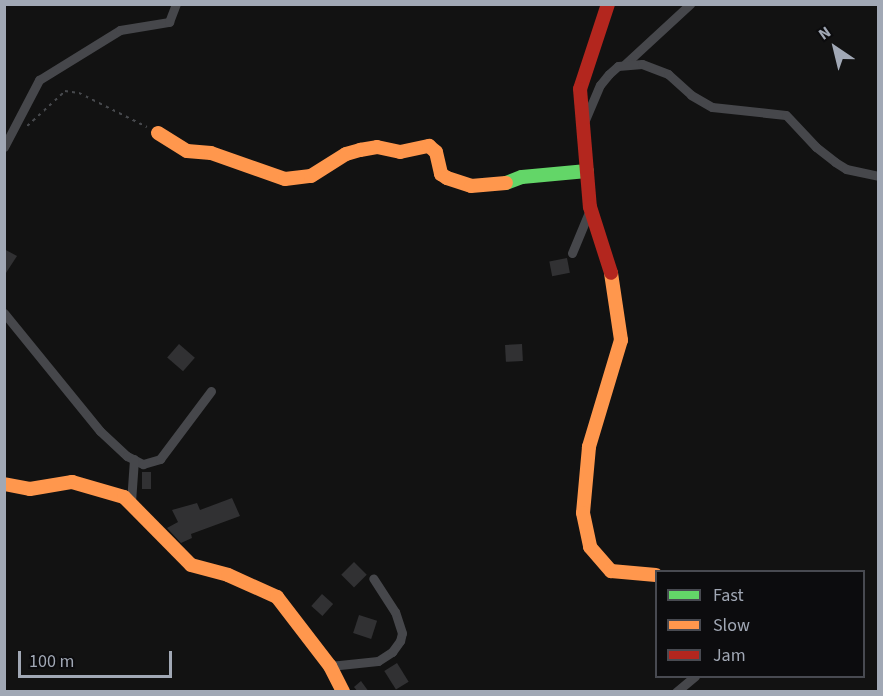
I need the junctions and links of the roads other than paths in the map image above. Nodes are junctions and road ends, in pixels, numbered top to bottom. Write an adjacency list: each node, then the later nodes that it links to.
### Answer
1 (176, 4): 7 (street)
2 (608, 4): 5 (street)
3 (690, 4): 4 (street)
4 (624, 65): 5 (street); 9 (street)
5 (584, 122): 8 (street)
6 (158, 133): 8 (street)
7 (4, 147)
8 (587, 171): 10 (street)
9 (879, 176)
10 (590, 207): 11 (street); 17 (street)
11 (572, 254)
12 (4, 313): 14 (street)
13 (211, 391): 14 (street)
14 (134, 459): 16 (street)
15 (4, 484): 16 (street)
16 (131, 502): 19 (street)
17 (655, 575)
18 (374, 578): 19 (street)
19 (330, 666): 21 (street)
20 (693, 678): 22 (street)
21 (343, 692)
22 (676, 692)

